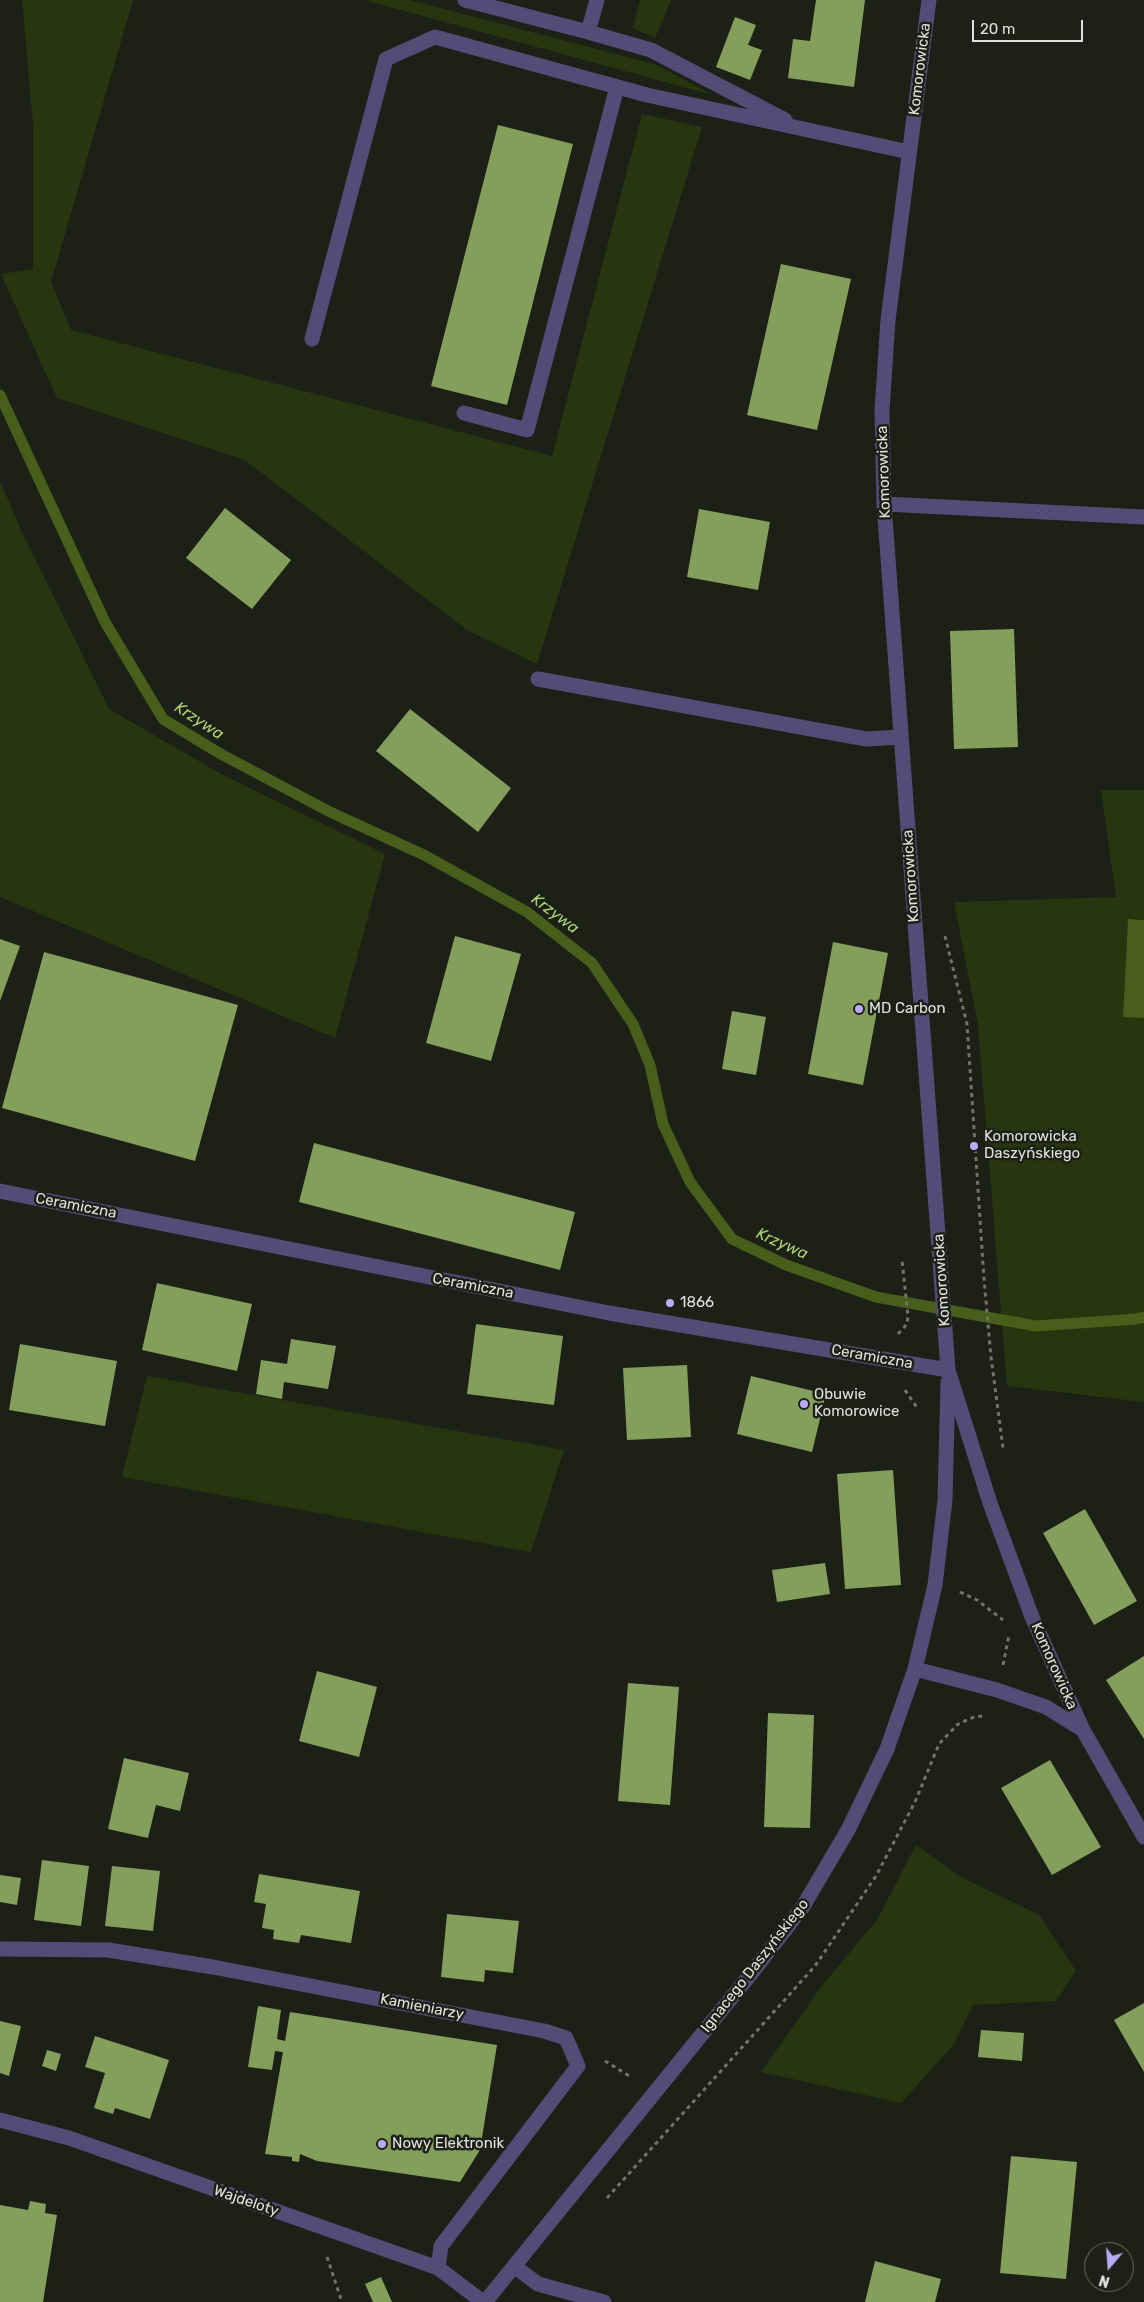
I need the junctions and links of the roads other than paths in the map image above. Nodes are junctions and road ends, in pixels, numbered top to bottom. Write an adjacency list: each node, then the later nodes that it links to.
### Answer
1 (464, 0): 4 (street)
2 (597, 0): 4 (street)
3 (929, 0): 7 (street, Komorowicka)
4 (588, 32): 6 (street)
5 (617, 87): 6 (street); 8 (street); 9 (street)
6 (803, 129): 7 (street)
7 (909, 152): 10 (street, Komorowicka)
8 (312, 339)
9 (464, 413)
10 (884, 504): 11 (street); 13 (street, Komorowicka)
11 (1144, 518)
12 (538, 679): 13 (street)
13 (901, 737): 15 (street, Komorowicka)
14 (0, 1191): 15 (street, Ceramiczna)
15 (948, 1370): 16 (street, Ignacego Daszyńskiego); 17 (street, Komorowicka)
16 (915, 1669): 17 (street, Komorowicka); 21 (street, Ignacego Daszyńskiego)
17 (1083, 1730): 18 (street, Komorowicka)
18 (1144, 1837)
19 (0, 1948): 22 (street, Kamieniarzy)
20 (0, 2120): 22 (street, Wajdeloty)
21 (514, 2266): 23 (street, Ignacego Daszyńskiego); 24 (street)
22 (438, 2268): 23 (street, Wajdeloty)
23 (484, 2302)
24 (604, 2302)

